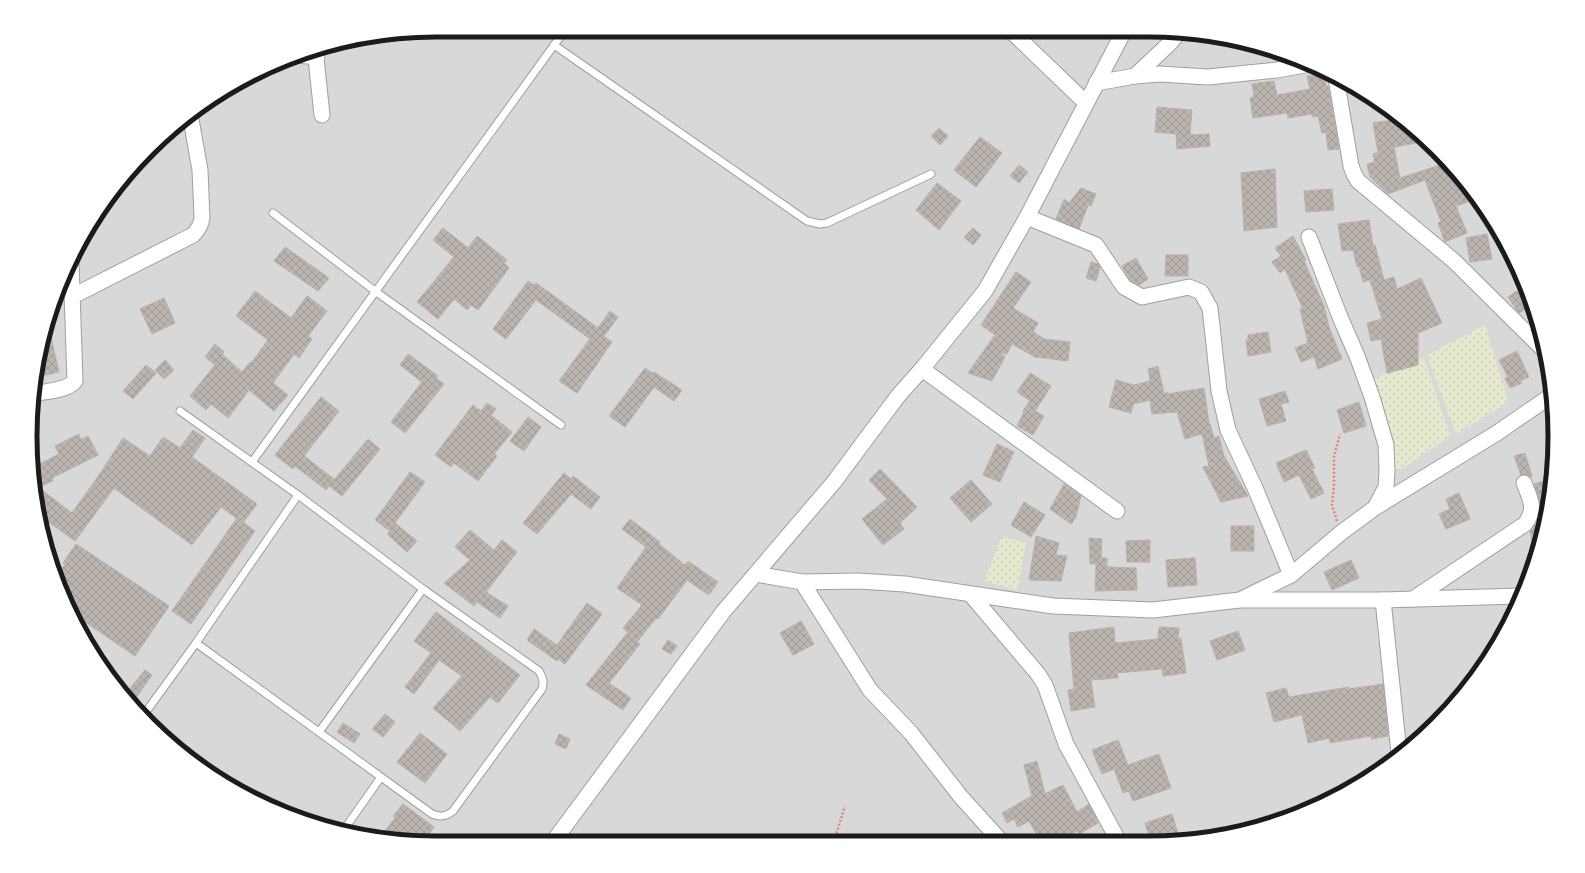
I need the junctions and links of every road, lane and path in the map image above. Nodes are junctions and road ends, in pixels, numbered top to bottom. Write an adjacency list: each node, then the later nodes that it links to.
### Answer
1 (559, 37): 5 (lane)
2 (1018, 37): 11 (street)
3 (1121, 37): 9 (street)
4 (1174, 38): 8 (street)
5 (554, 45): 14 (lane); 19 (lane)
6 (316, 56): 12 (street)
7 (1298, 66): 8 (street)
8 (1135, 76): 9 (street)
9 (1096, 83): 11 (street)
10 (1337, 85): 21 (street)
11 (1086, 103): 16 (street)
12 (322, 115)
13 (191, 121): 20 (street)
14 (931, 174)
15 (273, 214): 19 (lane)
16 (1027, 217): 22 (street); 35 (street)
17 (1309, 237): 31 (street)
18 (72, 274): 20 (street)
19 (375, 291): 26 (lane); 28 (lane)
20 (73, 296): 23 (street)
21 (1536, 342)
22 (922, 369): 32 (street); 34 (street)
23 (39, 393)
24 (1546, 399): 31 (street)
25 (180, 411): 28 (lane)
26 (561, 425)
27 (1340, 434): 33 (path)
28 (252, 462): 30 (lane)
29 (1524, 483): 40 (street)
30 (298, 495): 37 (lane); 43 (lane)
31 (1376, 507): 33 (street)
32 (1116, 511)
33 (1342, 532): 35 (street)
34 (756, 574): 36 (street); 50 (street)
35 (1291, 576): 41 (street)
36 (802, 582): 38 (street); 52 (street)
37 (423, 589): 45 (lane); 47 (lane)
38 (971, 595): 41 (street); 53 (street)
39 (1515, 596): 40 (street)
40 (1413, 599): 42 (street)
41 (1240, 600): 42 (street)
42 (1383, 600): 46 (street)
43 (196, 643): 44 (lane); 45 (lane)
44 (147, 711)
45 (319, 732): 47 (lane)
46 (1398, 748)
47 (381, 777): 49 (lane)
48 (845, 806): 51 (path)
49 (347, 825)
50 (557, 836)
51 (836, 836)
52 (996, 836)
53 (1116, 836)

